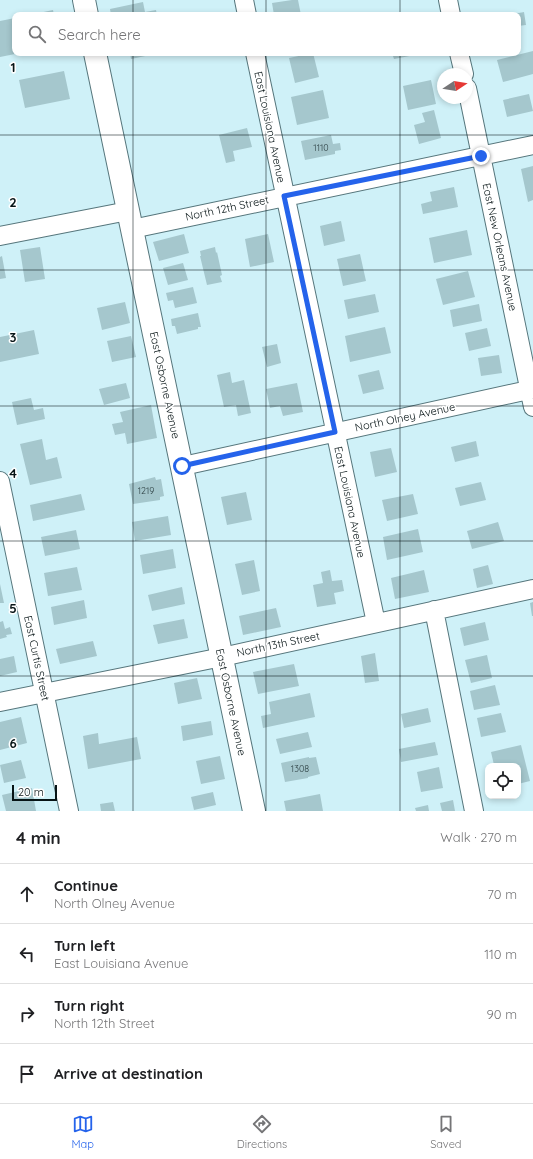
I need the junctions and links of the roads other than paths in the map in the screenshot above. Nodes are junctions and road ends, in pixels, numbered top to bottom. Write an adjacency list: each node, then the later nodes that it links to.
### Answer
1 (84, 0): 4 (street)
2 (244, 0): 5 (street)
3 (448, 0): 6 (street)
4 (86, 12)
5 (246, 12)
6 (450, 12)
7 (96, 56): 15 (street, East Osborne Avenue)
8 (256, 56): 14 (street, East Louisiana Avenue)
9 (461, 56): 10 (street)
10 (463, 68)
11 (470, 104): 13 (street, East New Orleans Avenue)
12 (533, 145): 13 (street, North 12th Street)
13 (481, 156): 14 (street, North 12th Street); 17 (street, East New Orleans Avenue)
14 (284, 196): 15 (street, North 12th Street); 18 (street, East Louisiana Avenue)
15 (130, 220): 16 (street, North 12th Street); 19 (street, East Osborne Avenue)
16 (0, 236)
17 (532, 395): 18 (street, North Olney Avenue)
18 (335, 432): 19 (street, North Olney Avenue); 23 (street, East Louisiana Avenue)
19 (182, 466): 24 (street, East Osborne Avenue)
20 (0, 481): 25 (street, East Curtis Street)
21 (533, 589): 22 (street, North 13th Street)
22 (434, 610): 23 (street, North 13th Street); 29 (street)
23 (376, 623): 24 (street, North 13th Street)
24 (222, 657): 25 (street, North 13th Street); 28 (street, East Osborne Avenue)
25 (44, 693): 26 (street, North 13th Street); 27 (street, East Curtis Street)
26 (0, 702)
27 (69, 811)
28 (254, 811)
29 (474, 811)

